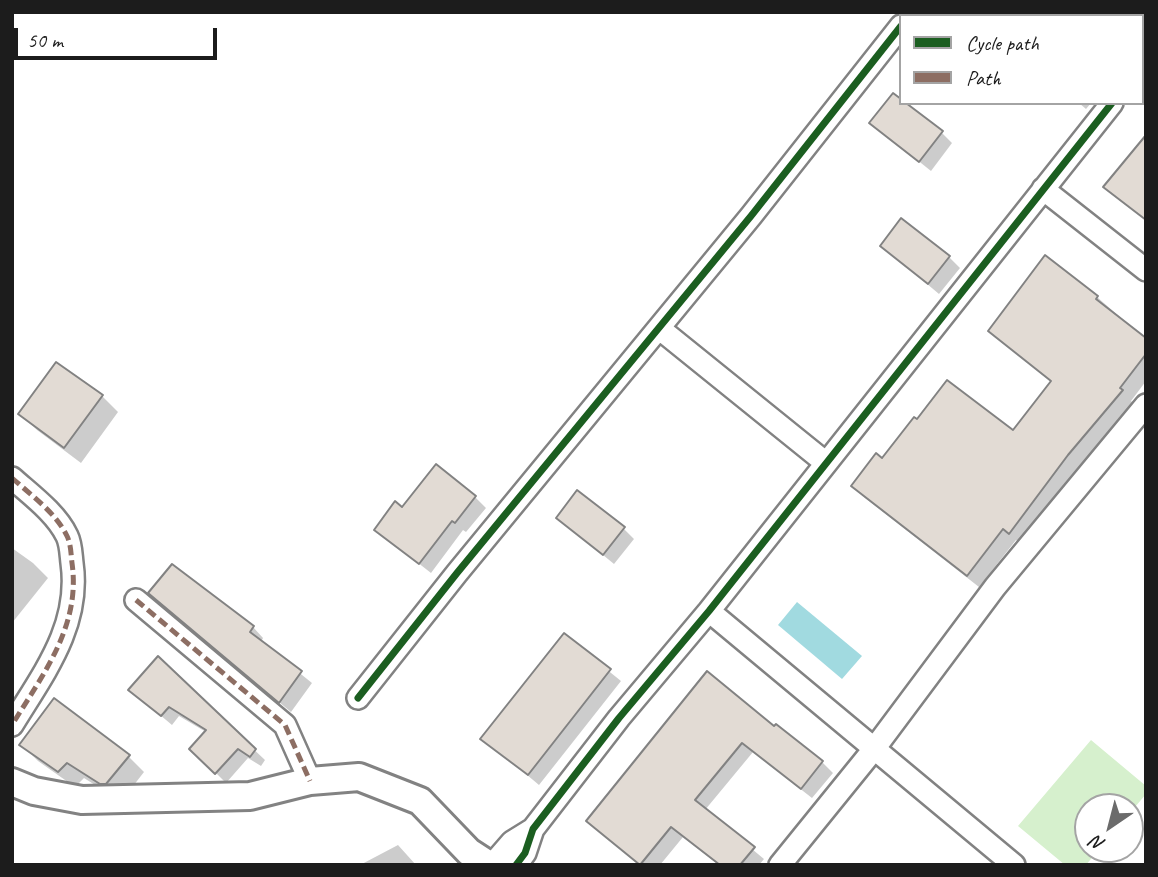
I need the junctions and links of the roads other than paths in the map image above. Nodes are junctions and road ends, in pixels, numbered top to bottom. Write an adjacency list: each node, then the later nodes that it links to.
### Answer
1 (899, 29): 5 (street)
2 (1110, 105): 3 (street)
3 (1043, 189): 4 (street); 7 (street)
4 (1146, 270)
5 (660, 329): 7 (street); 11 (street)
6 (1146, 405): 13 (street)
7 (826, 463): 10 (street)
8 (12, 478): 12 (street)
9 (136, 600): 14 (street)
10 (709, 611): 13 (street); 16 (street)
11 (358, 698)
12 (12, 724)
13 (874, 748): 19 (street); 20 (street)
14 (310, 781): 15 (street); 17 (street)
15 (12, 782)
16 (533, 829): 17 (street); 18 (street)
17 (490, 865)
18 (516, 865)
19 (780, 865)
20 (1014, 865)

